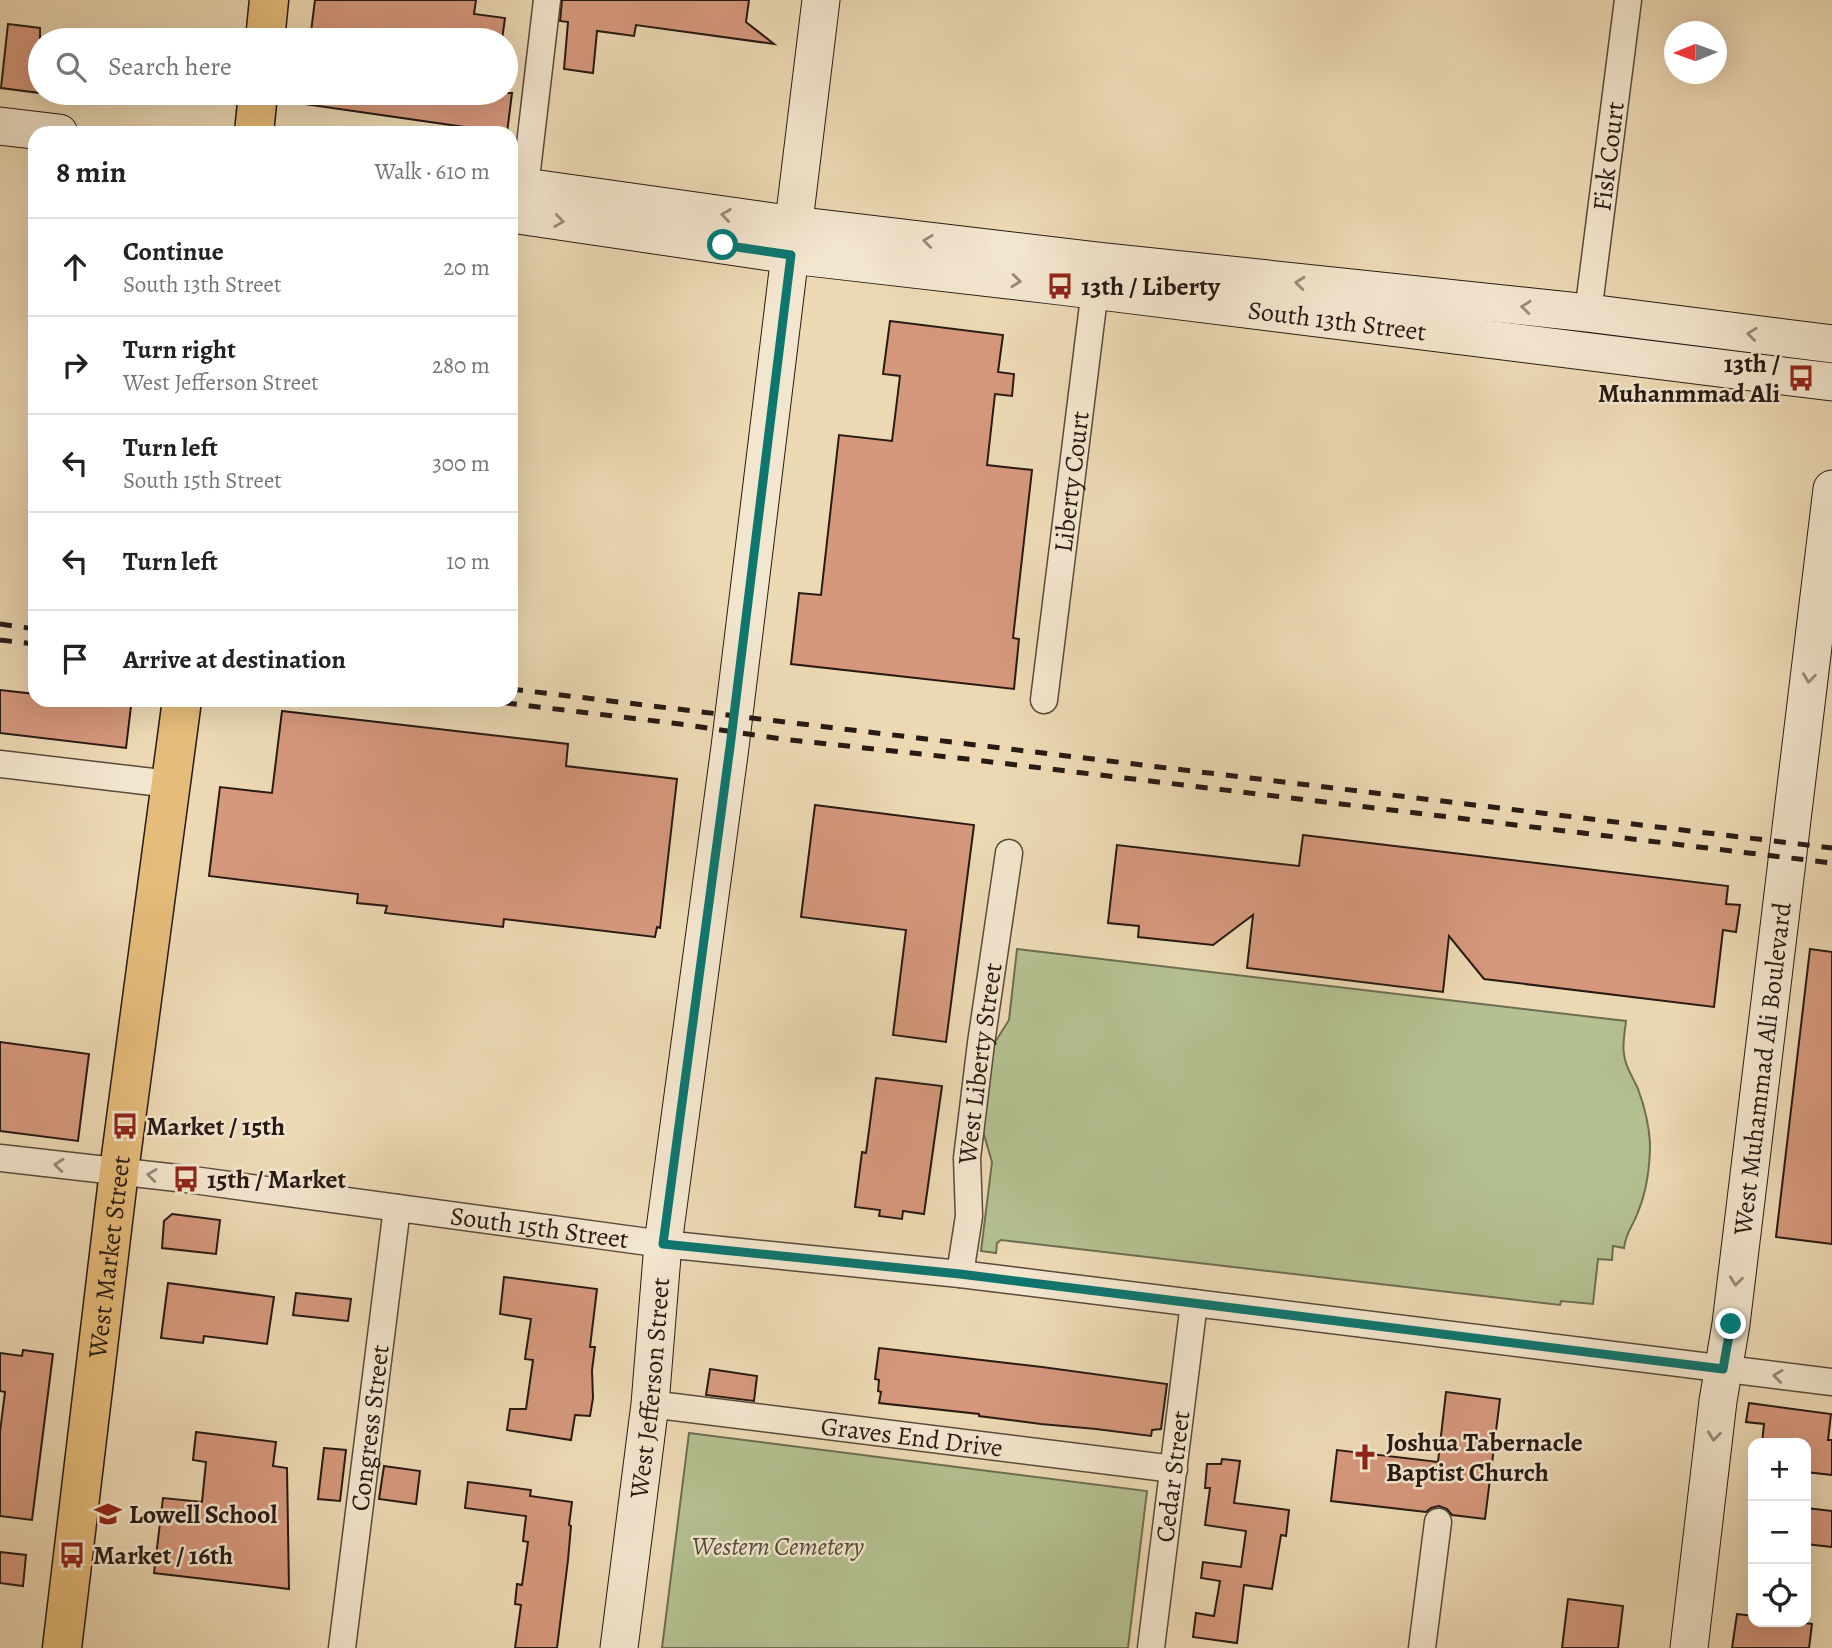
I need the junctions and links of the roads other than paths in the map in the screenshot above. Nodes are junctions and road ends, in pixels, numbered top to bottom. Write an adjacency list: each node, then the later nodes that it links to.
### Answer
1 (269, 0): 5 (main road)
2 (547, 0): 10 (street)
3 (821, 0): 12 (street, West Jefferson Street)
4 (1628, 0): 14 (street, Fisk Court)
5 (266, 28)
6 (257, 105): 8 (main road)
7 (0, 126): 9 (street)
8 (255, 126)
9 (28, 129)
10 (518, 182)
11 (518, 195): 12 (street, South 13th Street)
12 (792, 240): 13 (street, South 13th Street); 26 (street, West Jefferson Street)
13 (1096, 276): 14 (street, South 13th Street, one-way to 13); 16 (street, South 13th Street); 18 (street, Liberty Court)
14 (1588, 313): 15 (street, South 13th Street, one-way to 14)
15 (1832, 344)
16 (1832, 382)
17 (1832, 489): 29 (street, West Muhammad Ali Boulevard, one-way to 29)
18 (1044, 700)
19 (181, 707): 21 (main road, West Market Street)
20 (0, 764): 21 (street)
21 (170, 784): 24 (main road, West Market Street)
22 (1009, 853): 27 (street, West Liberty Street)
23 (0, 1158): 24 (street, South 15th Street, one-way to 23)
24 (119, 1171): 25 (street, South 15th Street, one-way to 24); 34 (main road, West Market Street)
25 (397, 1208): 26 (street, South 15th Street); 35 (street, Congress Street)
26 (663, 1244): 27 (street, South 15th Street); 31 (street, West Jefferson Street)
27 (960, 1274): 28 (street, South 15th Street)
28 (1194, 1303): 29 (street, South 15th Street); 32 (street, Cedar Street)
29 (1723, 1369): 30 (street, South 15th Street, one-way to 29); 39 (street, West Muhammad Ali Boulevard, one-way to 39)
30 (1832, 1382)
31 (650, 1404): 32 (street, Graves End Drive); 36 (street, West Jefferson Street)
32 (1174, 1469): 37 (street, Cedar Street)
33 (1438, 1522): 38 (street)
34 (62, 1648)
35 (342, 1648)
36 (619, 1648)
37 (1151, 1648)
38 (1422, 1648)
39 (1689, 1648)

